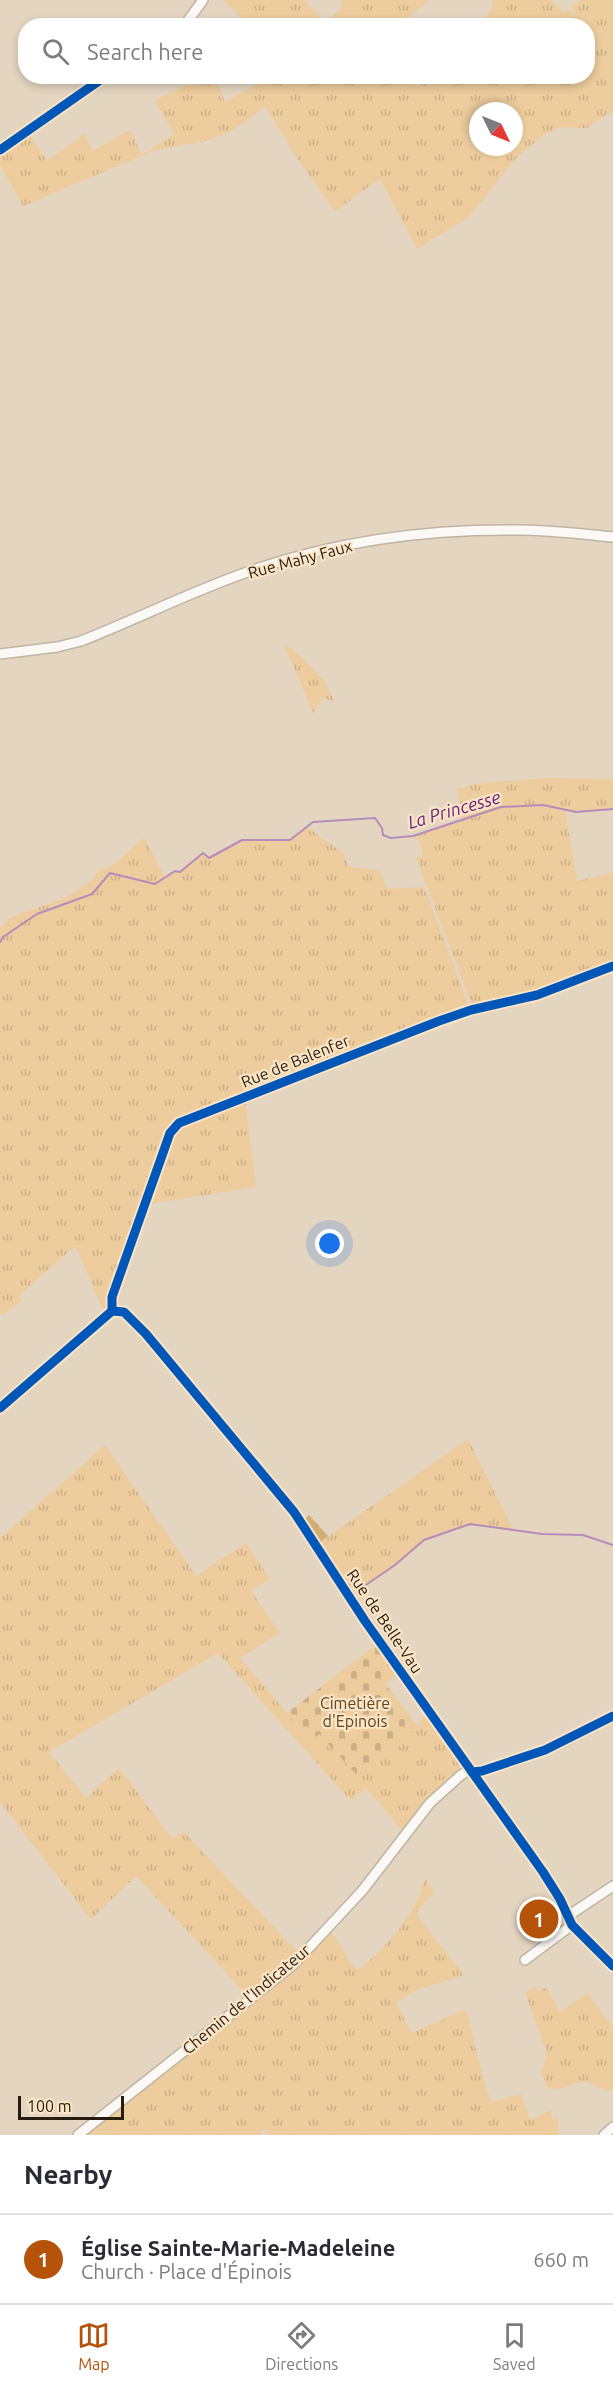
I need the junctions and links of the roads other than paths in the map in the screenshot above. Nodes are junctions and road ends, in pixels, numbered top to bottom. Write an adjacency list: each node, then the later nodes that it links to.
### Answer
1 (202, 0): 2 (street)
2 (190, 18)
3 (95, 84): 4 (street)
4 (0, 150)
5 (613, 537): 6 (street, Rue Mahy Faux)
6 (0, 654)
7 (613, 966): 8 (street, Rue de Balenfer)
8 (112, 1311): 9 (street); 11 (street, Rue de Belle-Vau)
9 (0, 1408)
10 (613, 1716): 11 (street, Chemin de l'Indicateur)
11 (472, 1772): 13 (street, Rue de Belle-Vau); 17 (street, Chemin de l'Indicateur)
12 (613, 1886): 13 (street)
13 (570, 1920): 14 (street); 15 (street, Rue de Belle-Vau)
14 (525, 1960)
15 (613, 1966)
16 (613, 2127): 18 (street)
17 (78, 2135)
18 (604, 2135)

